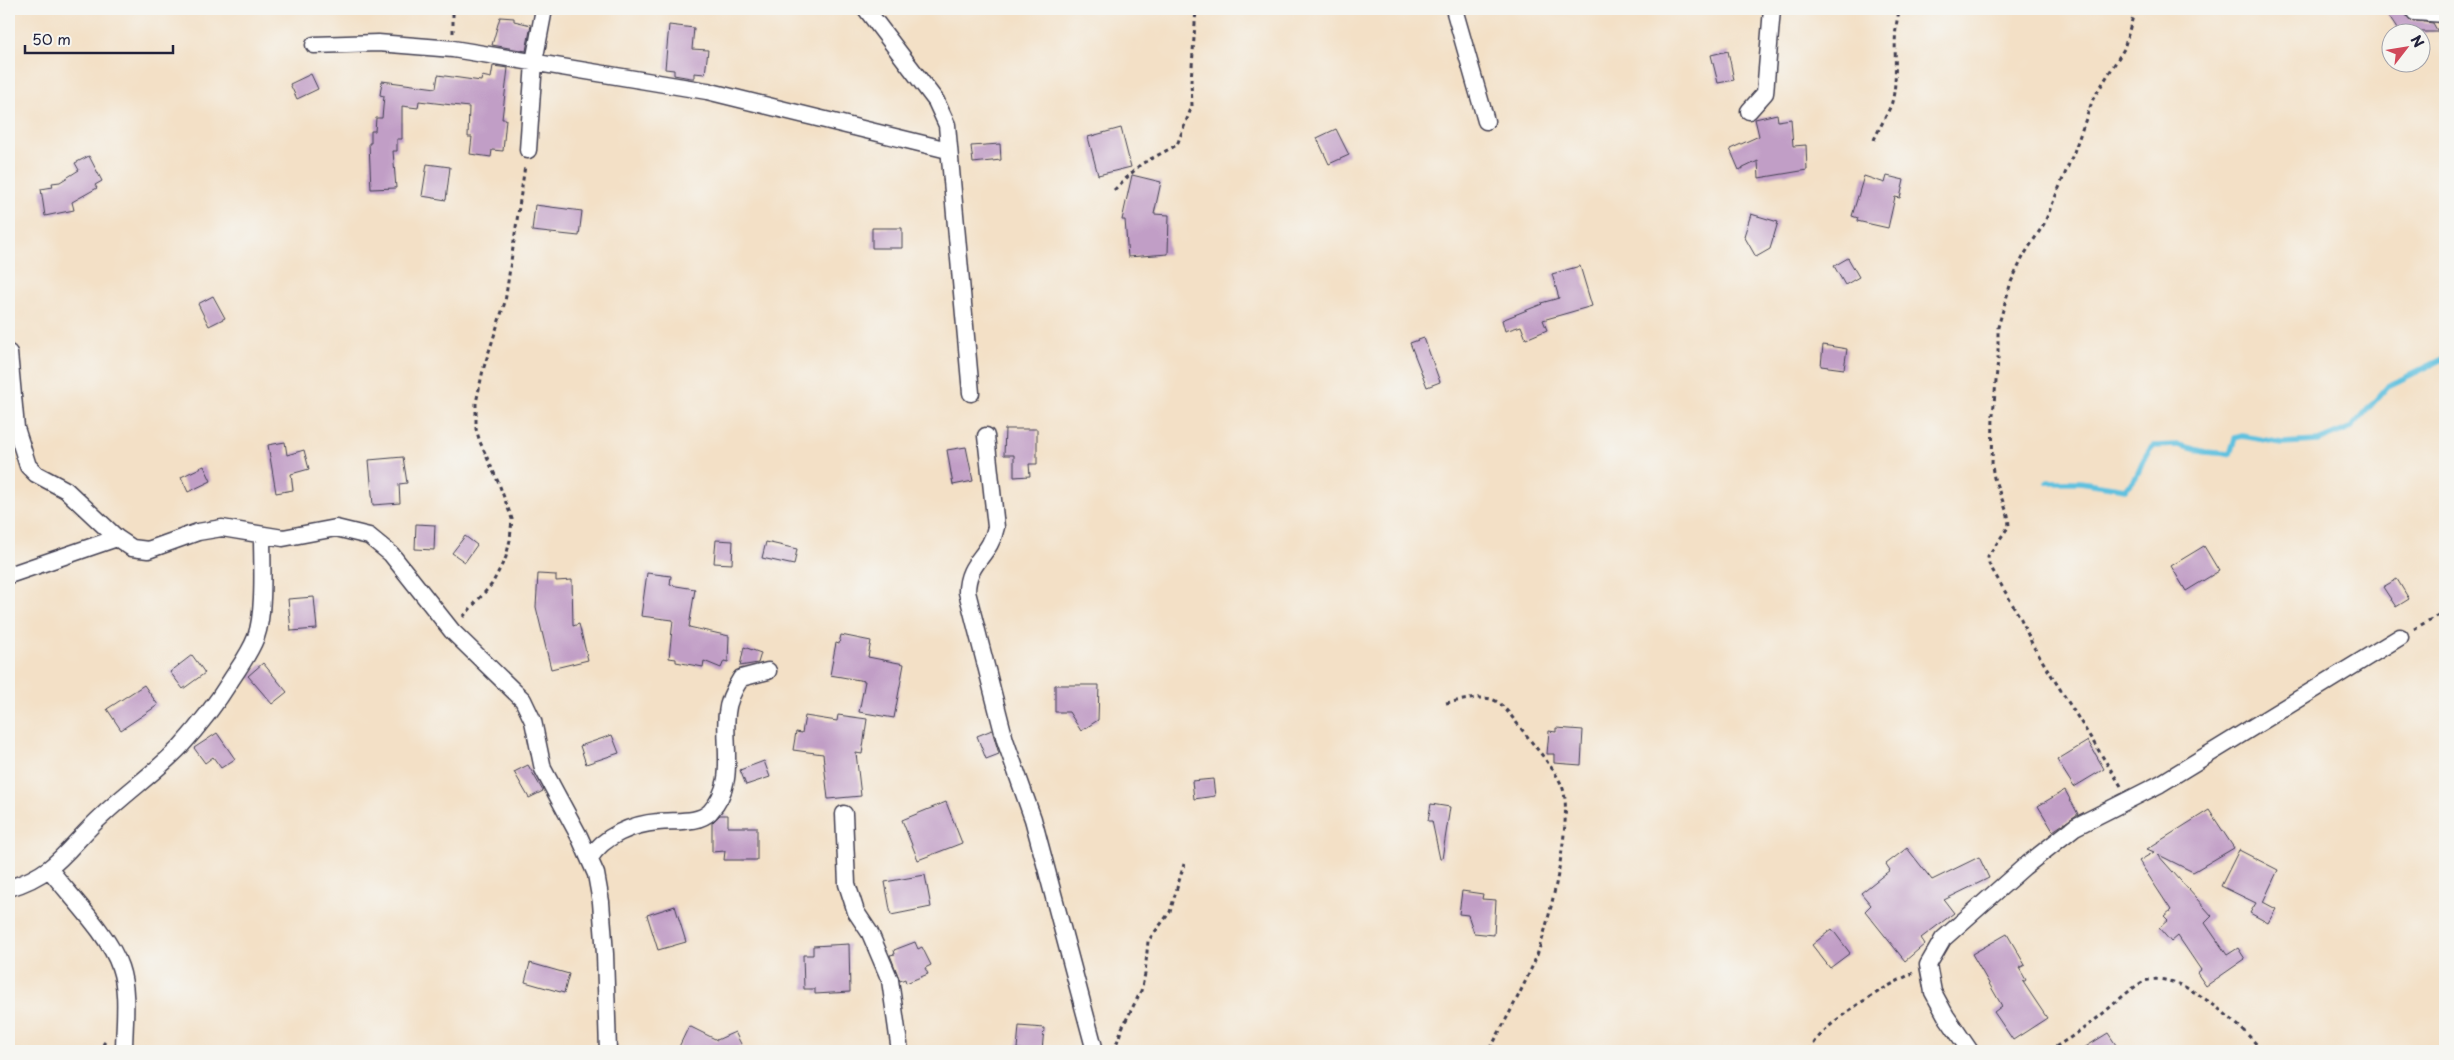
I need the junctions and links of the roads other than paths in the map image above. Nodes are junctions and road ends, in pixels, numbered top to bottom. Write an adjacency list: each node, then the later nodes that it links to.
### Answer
1 (544, 9): 8 (street)
2 (866, 9): 12 (street)
3 (1454, 9): 10 (street)
4 (1772, 9): 9 (street)
5 (2413, 9): 6 (street)
6 (2445, 14)
7 (314, 45): 8 (street)
8 (534, 62): 11 (street); 12 (street)
9 (1749, 111)
10 (1486, 122)
11 (528, 150)
12 (948, 150): 14 (street)
13 (9, 353): 17 (street)
14 (971, 393)
15 (986, 436): 28 (street)
16 (262, 535): 17 (street); 22 (street); 23 (street)
17 (117, 538): 18 (street)
18 (9, 575)
19 (2400, 636): 29 (street)
20 (768, 671): 22 (street)
21 (844, 814): 27 (street)
22 (590, 858): 26 (street)
23 (50, 870): 24 (street); 25 (street)
24 (9, 888)
25 (124, 1051)
26 (608, 1051)
27 (900, 1051)
28 (1095, 1051)
29 (1970, 1051)

